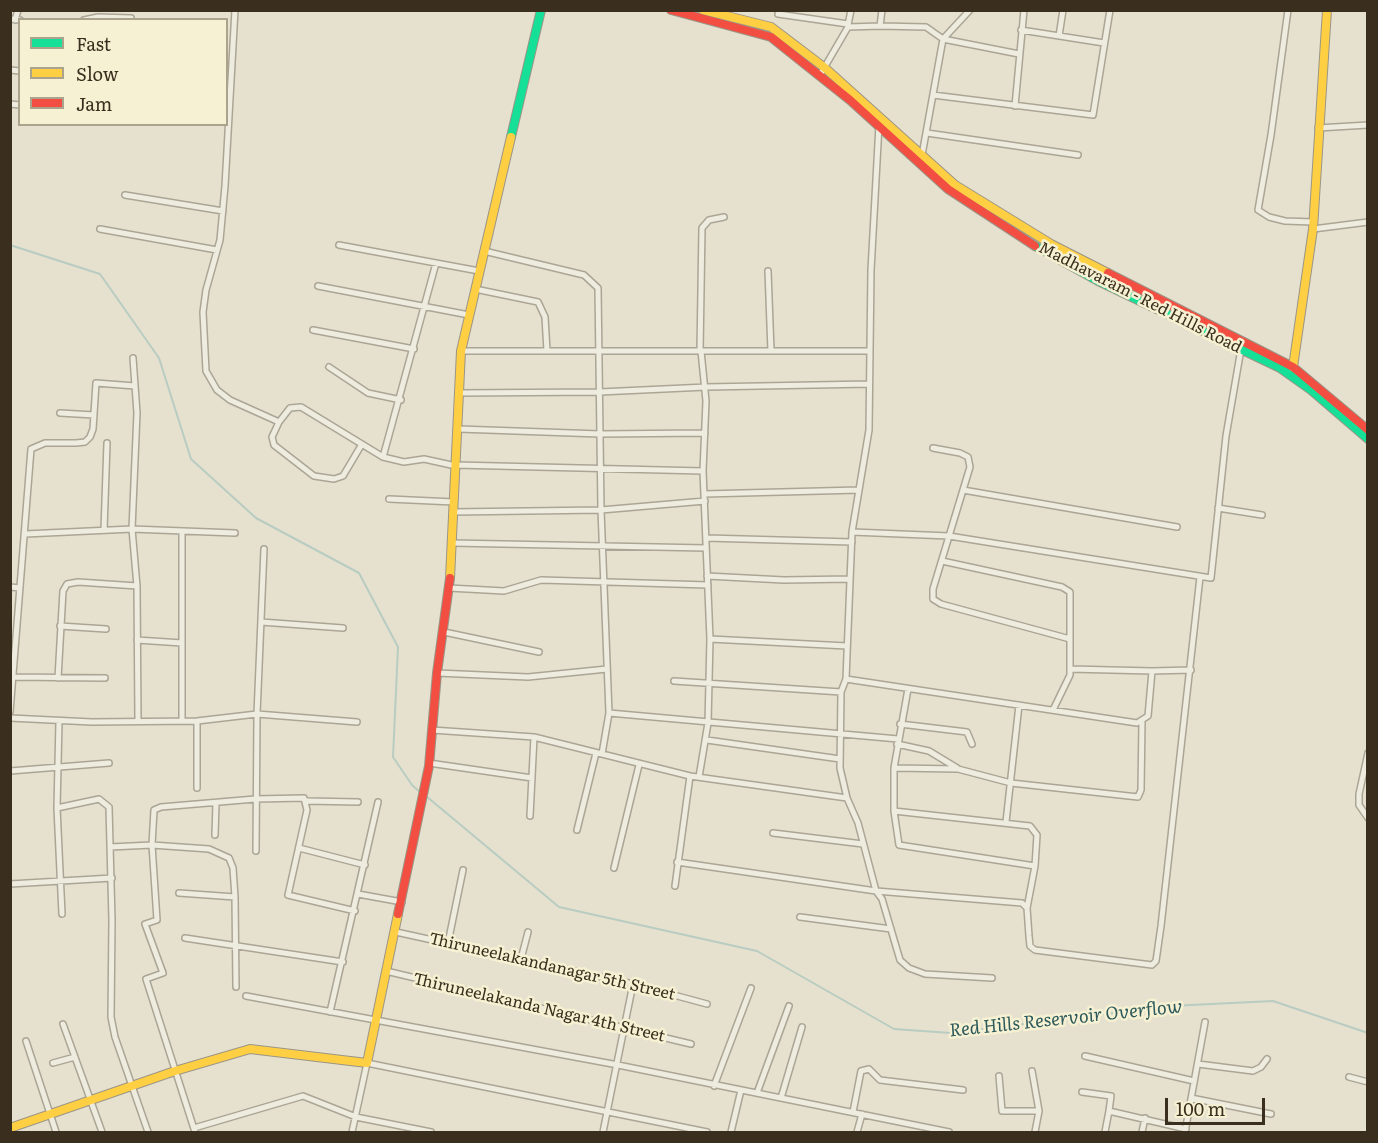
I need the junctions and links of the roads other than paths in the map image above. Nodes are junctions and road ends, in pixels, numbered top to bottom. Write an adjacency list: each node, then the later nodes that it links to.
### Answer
1 (18, 10): 17 (street)
2 (235, 10): 37 (street)
3 (541, 10): 44 (street)
4 (671, 10): 22 (street, Madhavaram - Red Hills Road)
5 (704, 10): 20 (street, Madhavaram - Red Hills Road)
6 (850, 10): 18 (street)
7 (882, 10): 19 (street)
8 (970, 10): 24 (street)
9 (1024, 10): 21 (street)
10 (1063, 10): 23 (street)
11 (1110, 10): 25 (street)
12 (1288, 10): 40 (street)
13 (1326, 10): 32 (street)
14 (778, 12): 18 (street); 20 (street)
15 (99, 14): 16 (street)
16 (130, 18)
17 (15, 20)
18 (848, 25): 19 (street); 27 (street)
19 (880, 26): 24 (street)
20 (771, 27): 22 (street); 27 (street, Madhavaram - Red Hills Road)
21 (1021, 30): 23 (street); 26 (street)
22 (767, 35): 27 (street, Madhavaram - Red Hills Road)
23 (1059, 36): 25 (street)
24 (943, 39): 26 (street); 28 (street)
25 (1104, 43): 29 (street)
26 (1019, 54): 29 (street)
27 (822, 72): 30 (street, Madhavaram - Red Hills Road)
28 (933, 95): 29 (street); 33 (street)
29 (1015, 106)
30 (881, 122): 35 (street, Madhavaram - Red Hills Road); 54 (street, Madhavaram - Red Hills Road); 60 (street)
31 (1368, 125): 32 (street)
32 (1318, 128): 40 (street)
33 (927, 133): 34 (street); 35 (street)
34 (1078, 155)
35 (921, 157): 63 (street, Madhavaram - Red Hills Road)
36 (125, 195): 37 (street)
37 (223, 211): 43 (street)
38 (724, 217): 58 (street)
39 (1368, 222): 40 (street)
40 (1313, 225): 63 (street)
41 (100, 229): 43 (street)
42 (339, 246): 45 (street)
43 (217, 250): 72 (street)
44 (484, 251): 47 (street); 57 (street)
45 (436, 263): 47 (street); 50 (street)
46 (768, 270): 59 (street)
47 (479, 271): 49 (street)
48 (318, 286): 50 (street)
49 (475, 289): 51 (street); 56 (street)
50 (425, 307): 51 (street); 53 (street)
51 (469, 315): 55 (street)
52 (313, 330): 53 (street)
53 (414, 349): 69 (street)
54 (1241, 349): 77 (street, Madhavaram - Red Hills Road); 91 (street)
55 (461, 351): 56 (street); 68 (street)
56 (547, 351): 57 (street)
57 (600, 351): 58 (street); 67 (street)
58 (700, 351): 59 (street); 66 (street)
59 (771, 351): 60 (street)
60 (869, 351): 64 (street)
61 (133, 358): 65 (street)
62 (329, 367): 69 (street)
63 (1293, 367): 74 (street, Madhavaram - Red Hills Road)
64 (869, 384): 66 (street); 85 (street)
65 (135, 386): 71 (street); 96 (street)
66 (706, 387): 67 (street); 75 (street)
67 (600, 392): 68 (street); 76 (street)
68 (459, 393): 73 (street)
69 (401, 400): 81 (street)
70 (60, 413): 71 (street)
71 (94, 415): 101 (street)
72 (279, 422): 79 (street); 79 (street)
73 (459, 429): 76 (street); 82 (street)
74 (1368, 430)
75 (705, 433): 76 (street); 84 (street)
76 (600, 434): 83 (street)
77 (1368, 439)
78 (107, 443): 97 (street)
79 (362, 444): 81 (street)
80 (933, 448): 86 (street)
81 (383, 457): 82 (street)
82 (456, 466): 83 (street); 90 (street)
83 (600, 470): 84 (street); 92 (street)
84 (703, 471): 87 (street)
85 (859, 490): 87 (street); 99 (street)
86 (963, 490): 95 (street); 102 (street)
87 (704, 494): 89 (street)
88 (389, 499): 90 (street)
89 (705, 501): 92 (street); 103 (street)
90 (454, 502): 93 (street)
91 (1218, 508): 94 (street); 111 (street)
92 (601, 510): 93 (street); 106 (street)
93 (453, 512): 105 (street)
94 (1262, 515)
95 (1177, 527)
96 (132, 529): 97 (street); 98 (street); 115 (street)
97 (104, 530): 101 (street)
98 (182, 532): 100 (street); 127 (street)
99 (852, 532): 102 (street); 104 (street)
100 (235, 533)
101 (25, 534): 117 (street)
102 (949, 536): 109 (street); 111 (street)
103 (706, 538): 104 (street); 107 (street)
104 (852, 542): 112 (street)
105 (452, 543): 106 (street); 118 (street)
106 (604, 546): 107 (street); 113 (street)
107 (706, 548): 110 (street)
108 (264, 549): 119 (street)
109 (942, 561): 125 (street); 125 (street)
110 (707, 576): 112 (street); 114 (street)
111 (1200, 577): 132 (street)
112 (850, 579): 128 (street)
113 (605, 581): 114 (street); 118 (street); 130 (street)
114 (708, 585): 124 (street)
115 (137, 586): 120 (street); 126 (street)
116 (10, 587): 117 (street)
117 (20, 588): 135 (street)
118 (449, 588): 123 (street)
119 (261, 622): 121 (street); 147 (street)
120 (60, 626): 122 (street); 136 (street)
121 (343, 628)
122 (106, 629)
123 (444, 632): 129 (street); 134 (street)
124 (710, 639): 128 (street); 140 (street)
125 (1071, 639): 131 (street)
126 (137, 640): 127 (street); 150 (street)
127 (183, 643): 151 (street)
128 (847, 646): 138 (street)
129 (539, 652)
130 (608, 669): 134 (street); 146 (street)
131 (1070, 669): 133 (street); 144 (street)
132 (1191, 669): 133 (street); 211 (street)
133 (1152, 671): 153 (street)
134 (437, 673): 157 (street)
135 (14, 677): 136 (street); 145 (street)
136 (58, 678): 137 (street)
137 (105, 678)
138 (846, 680): 141 (street); 142 (street)
139 (674, 681): 140 (street)
140 (708, 685): 142 (street); 155 (street)
141 (908, 689): 143 (street); 156 (street)
142 (841, 692): 158 (street)
143 (1019, 705): 144 (street); 176 (street)
144 (1053, 710): 153 (street)
145 (10, 712)
146 (609, 713): 155 (street); 163 (street)
147 (257, 714): 152 (street); 154 (street); 179 (street)
148 (10, 718): 149 (street)
149 (59, 721): 150 (street); 169 (street)
150 (138, 721): 151 (street)
151 (182, 721): 152 (street)
152 (197, 721): 177 (street)
153 (1142, 721): 176 (street)
154 (357, 722)
155 (708, 723): 158 (street); 160 (street)
156 (900, 724): 161 (street); 162 (street)
157 (432, 730): 159 (street); 167 (street)
158 (840, 736): 161 (street); 165 (street)
159 (534, 737): 163 (street); 175 (street)
160 (707, 740): 165 (street); 174 (street)
161 (897, 741): 170 (street); 171 (street)
162 (972, 744)
163 (599, 753): 168 (street); 189 (street)
164 (1368, 753): 187 (street)
165 (840, 759): 178 (street)
166 (109, 763): 169 (street)
167 (429, 764): 175 (street); 210 (street)
168 (639, 765): 173 (street); 200 (street)
169 (57, 768): 172 (street); 184 (street)
170 (894, 768): 171 (street); 185 (street)
171 (958, 769): 176 (street)
172 (10, 771)
173 (690, 776): 174 (street); 197 (street)
174 (699, 777): 178 (street)
175 (532, 778): 186 (street)
176 (1011, 783): 188 (street)
177 (197, 788)
178 (848, 798): 192 (street)
179 (255, 799): 180 (street); 183 (street); 196 (street)
180 (307, 801): 181 (street); 195 (street)
181 (358, 802)
182 (378, 802): 198 (street)
183 (216, 803): 191 (street); 193 (street)
184 (57, 808): 194 (street); 203 (street)
185 (894, 811): 188 (street); 199 (street)
186 (530, 816)
187 (1368, 818)
188 (1006, 822): 199 (street)
189 (577, 830)
190 (773, 833): 192 (street)
191 (215, 835)
192 (863, 844): 206 (street)
193 (152, 845): 194 (street); 209 (street); 246 (street)
194 (110, 847): 202 (street)
195 (299, 848): 198 (street); 212 (street)
196 (256, 851)
197 (677, 862): 205 (street); 206 (street)
198 (365, 865): 208 (street)
199 (1035, 866): 211 (street)
200 (614, 868)
201 (463, 870): 219 (street)
202 (112, 878): 203 (street); 252 (street)
203 (60, 880): 204 (street); 213 (street)
204 (10, 884)
205 (675, 886)
206 (876, 891): 211 (street); 215 (street)
207 (179, 893): 209 (street)
208 (358, 894): 210 (street); 212 (street)
209 (234, 897): 220 (street)
210 (402, 902): 216 (street)
211 (1027, 908)
212 (355, 911): 222 (street)
213 (62, 914)
214 (800, 917): 215 (street)
215 (891, 929): 224 (street)
216 (396, 932): 219 (street, Thiruneelakandanagar 5th Street); 223 (street)
217 (528, 932): 221 (street)
218 (185, 938): 220 (street)
219 (448, 944): 221 (street, Thiruneelakandanagar 5th Street)
220 (234, 945): 222 (street); 226 (street)
221 (521, 959): 225 (street, Thiruneelakandanagar 5th Street)
222 (343, 962): 231 (street)
223 (386, 971): 232 (street); 236 (street, Thiruneelakanda Nagar 4th Street)
224 (992, 978)
225 (633, 984): 229 (street, Thiruneelakandanagar 5th Street); 236 (street)
226 (236, 987)
227 (751, 988): 253 (street)
228 (246, 996): 231 (street)
229 (707, 1004)
230 (789, 1006): 257 (street)
231 (330, 1012): 232 (street)
232 (375, 1018): 243 (street); 245 (street)
233 (1205, 1022): 244 (street)
234 (63, 1024): 240 (street)
235 (802, 1027): 258 (street)
236 (624, 1028): 238 (street, Thiruneelakanda Nagar 4th Street); 245 (street)
237 (26, 1041): 265 (street)
238 (692, 1044)
239 (1085, 1056): 250 (street)
240 (75, 1057): 242 (street); 260 (street)
241 (1267, 1059): 244 (street)
242 (53, 1063)
243 (367, 1063): 246 (street); 261 (street); 268 (street)
244 (1198, 1064): 250 (street)
245 (618, 1065): 253 (street); 261 (street)
246 (175, 1071): 252 (street); 271 (street)
247 (1032, 1071): 262 (street)
248 (999, 1076): 262 (street)
249 (1350, 1077): 251 (street)
250 (1194, 1082): 259 (street)
251 (1368, 1082)
252 (131, 1086): 260 (street); 275 (street)
253 (714, 1086): 254 (street)
254 (741, 1090): 257 (street); 280 (street)
255 (963, 1090): 264 (street)
256 (1082, 1092): 263 (street)
257 (757, 1093): 258 (street)
258 (781, 1098): 264 (street)
259 (1191, 1098): 267 (street); 272 (street)
260 (90, 1100): 265 (street); 274 (street)
261 (608, 1111): 278 (street); 279 (street)
262 (1039, 1111): 283 (street)
263 (1109, 1111): 269 (street); 284 (street)
264 (854, 1112): 266 (street)
265 (51, 1114): 270 (street); 273 (street)
266 (862, 1114): 281 (street); 282 (street)
267 (1271, 1114)
268 (356, 1117): 271 (street); 276 (street); 277 (street)
269 (1144, 1118): 272 (street); 285 (street)
270 (10, 1128)
271 (194, 1130)
272 (1185, 1131)
273 (56, 1132)
274 (102, 1132)
275 (148, 1132)
276 (352, 1132)
277 (431, 1132)
278 (603, 1132)
279 (706, 1132)
280 (731, 1132)
281 (857, 1132)
282 (949, 1132)
283 (1035, 1132)
284 (1105, 1132)
285 (1142, 1132)

